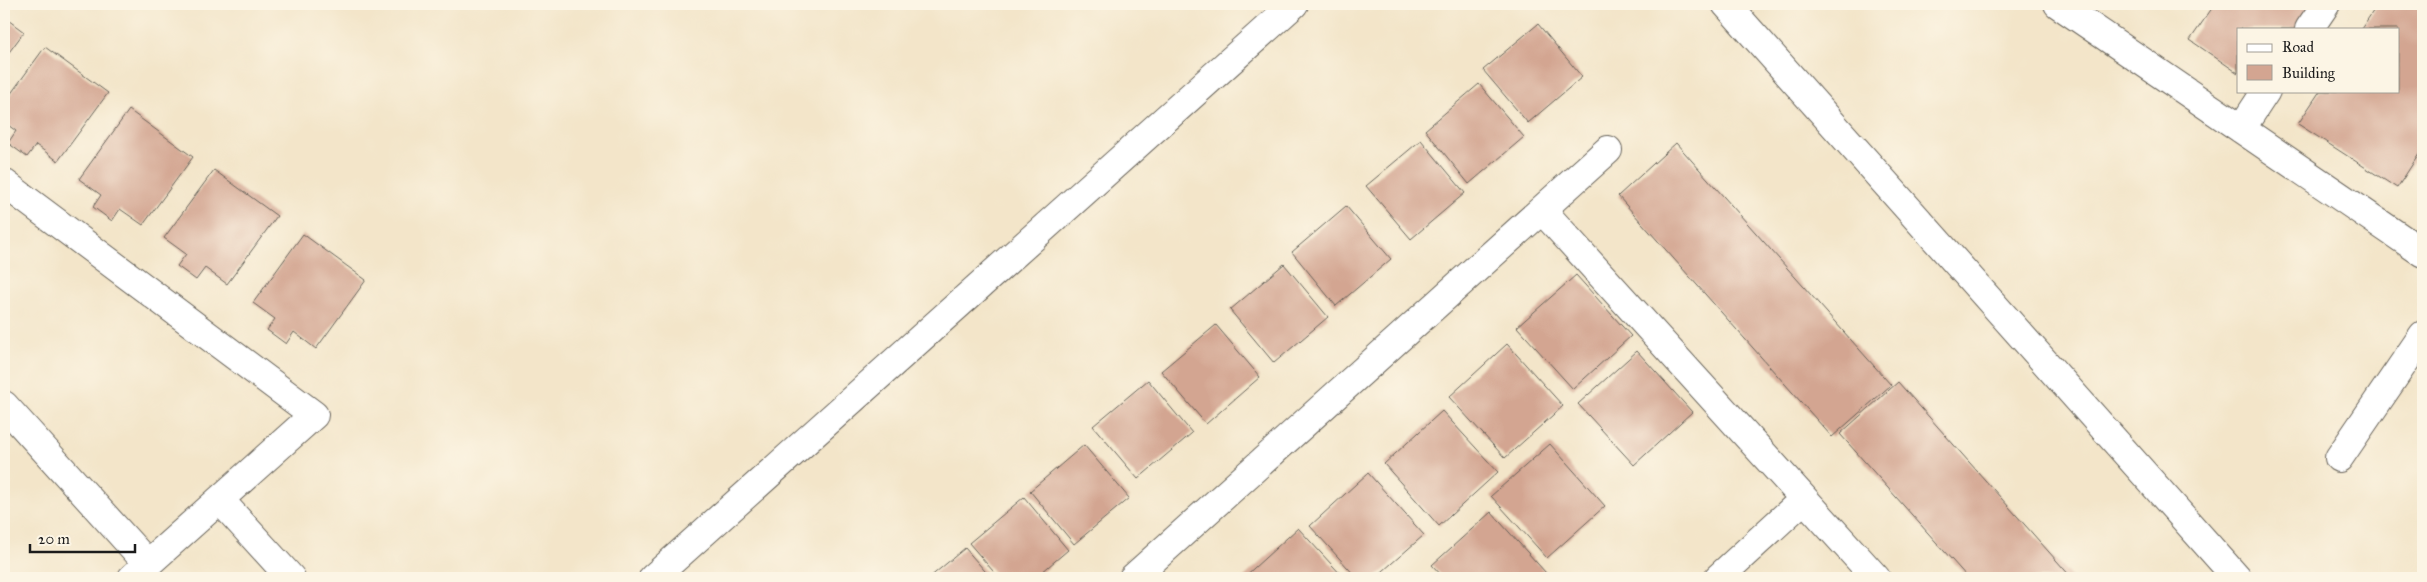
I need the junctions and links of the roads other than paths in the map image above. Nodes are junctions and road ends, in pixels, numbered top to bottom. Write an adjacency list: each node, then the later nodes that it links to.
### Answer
1 (1294, 4): 19 (street)
2 (1726, 4): 23 (street)
3 (2058, 4): 7 (street)
4 (2326, 4): 5 (street)
5 (2310, 28)
6 (2265, 92): 7 (street)
7 (2241, 129): 11 (street)
8 (1608, 150): 10 (street)
9 (4, 183): 15 (street)
10 (1542, 210): 16 (street); 20 (street)
11 (2423, 253)
12 (2423, 335): 14 (street)
13 (4, 405): 17 (street)
14 (2339, 458)
15 (220, 500): 17 (street); 18 (street)
16 (1804, 500): 21 (street); 22 (street)
17 (140, 571)
18 (290, 578)
19 (653, 578)
20 (1133, 578)
21 (1718, 578)
22 (1876, 578)
23 (2237, 578)

